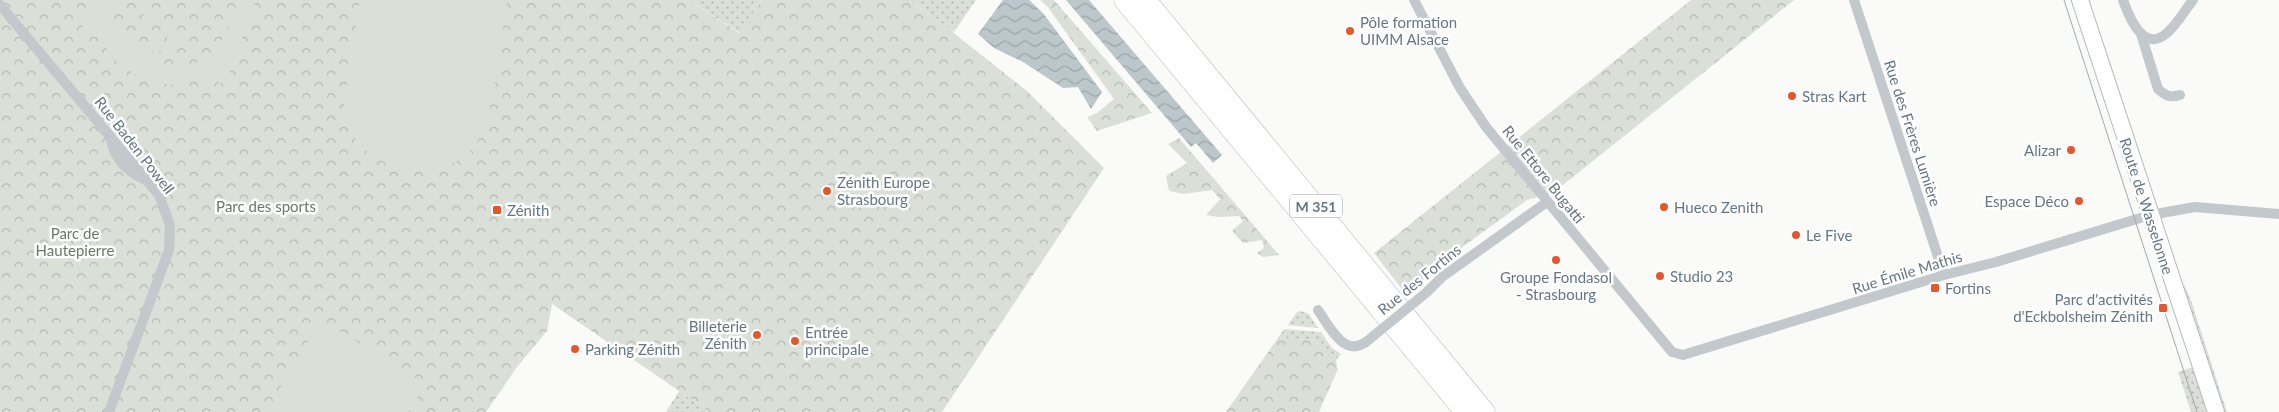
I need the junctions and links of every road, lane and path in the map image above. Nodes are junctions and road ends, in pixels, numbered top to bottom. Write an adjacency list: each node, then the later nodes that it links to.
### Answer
1 (1116, 0): 11 (highway)
2 (1124, 0): 11 (highway, M 351)
3 (1146, 0): 21 (highway, M 351)
4 (1414, 0): 13 (street, Rue Ettore Bugatti)
5 (1854, 0): 16 (street, Rue des Frères Lumière)
6 (2080, 0): 15 (main road, Route de Wasselonne)
7 (2123, 0): 10 (street)
8 (2193, 0): 10 (street)
9 (0, 5): 19 (street, Rue Baden Powell)
10 (2141, 34): 12 (street)
11 (1159, 43): 20 (highway, M 351)
12 (2180, 95)
13 (1547, 202): 17 (street, Rue des Fortins, bridge); 18 (street, Rue Ettore Bugatti)
14 (2279, 214): 15 (street, Rue Émile Mathis)
15 (2150, 215): 16 (street, Rue Émile Mathis); 22 (main road, Route de Wasselonne)
16 (1944, 275): 18 (street, Rue Émile Mathis)
17 (1318, 310)
18 (1672, 352)
19 (109, 412)
20 (1464, 412)
21 (1485, 412)
22 (2216, 412)

